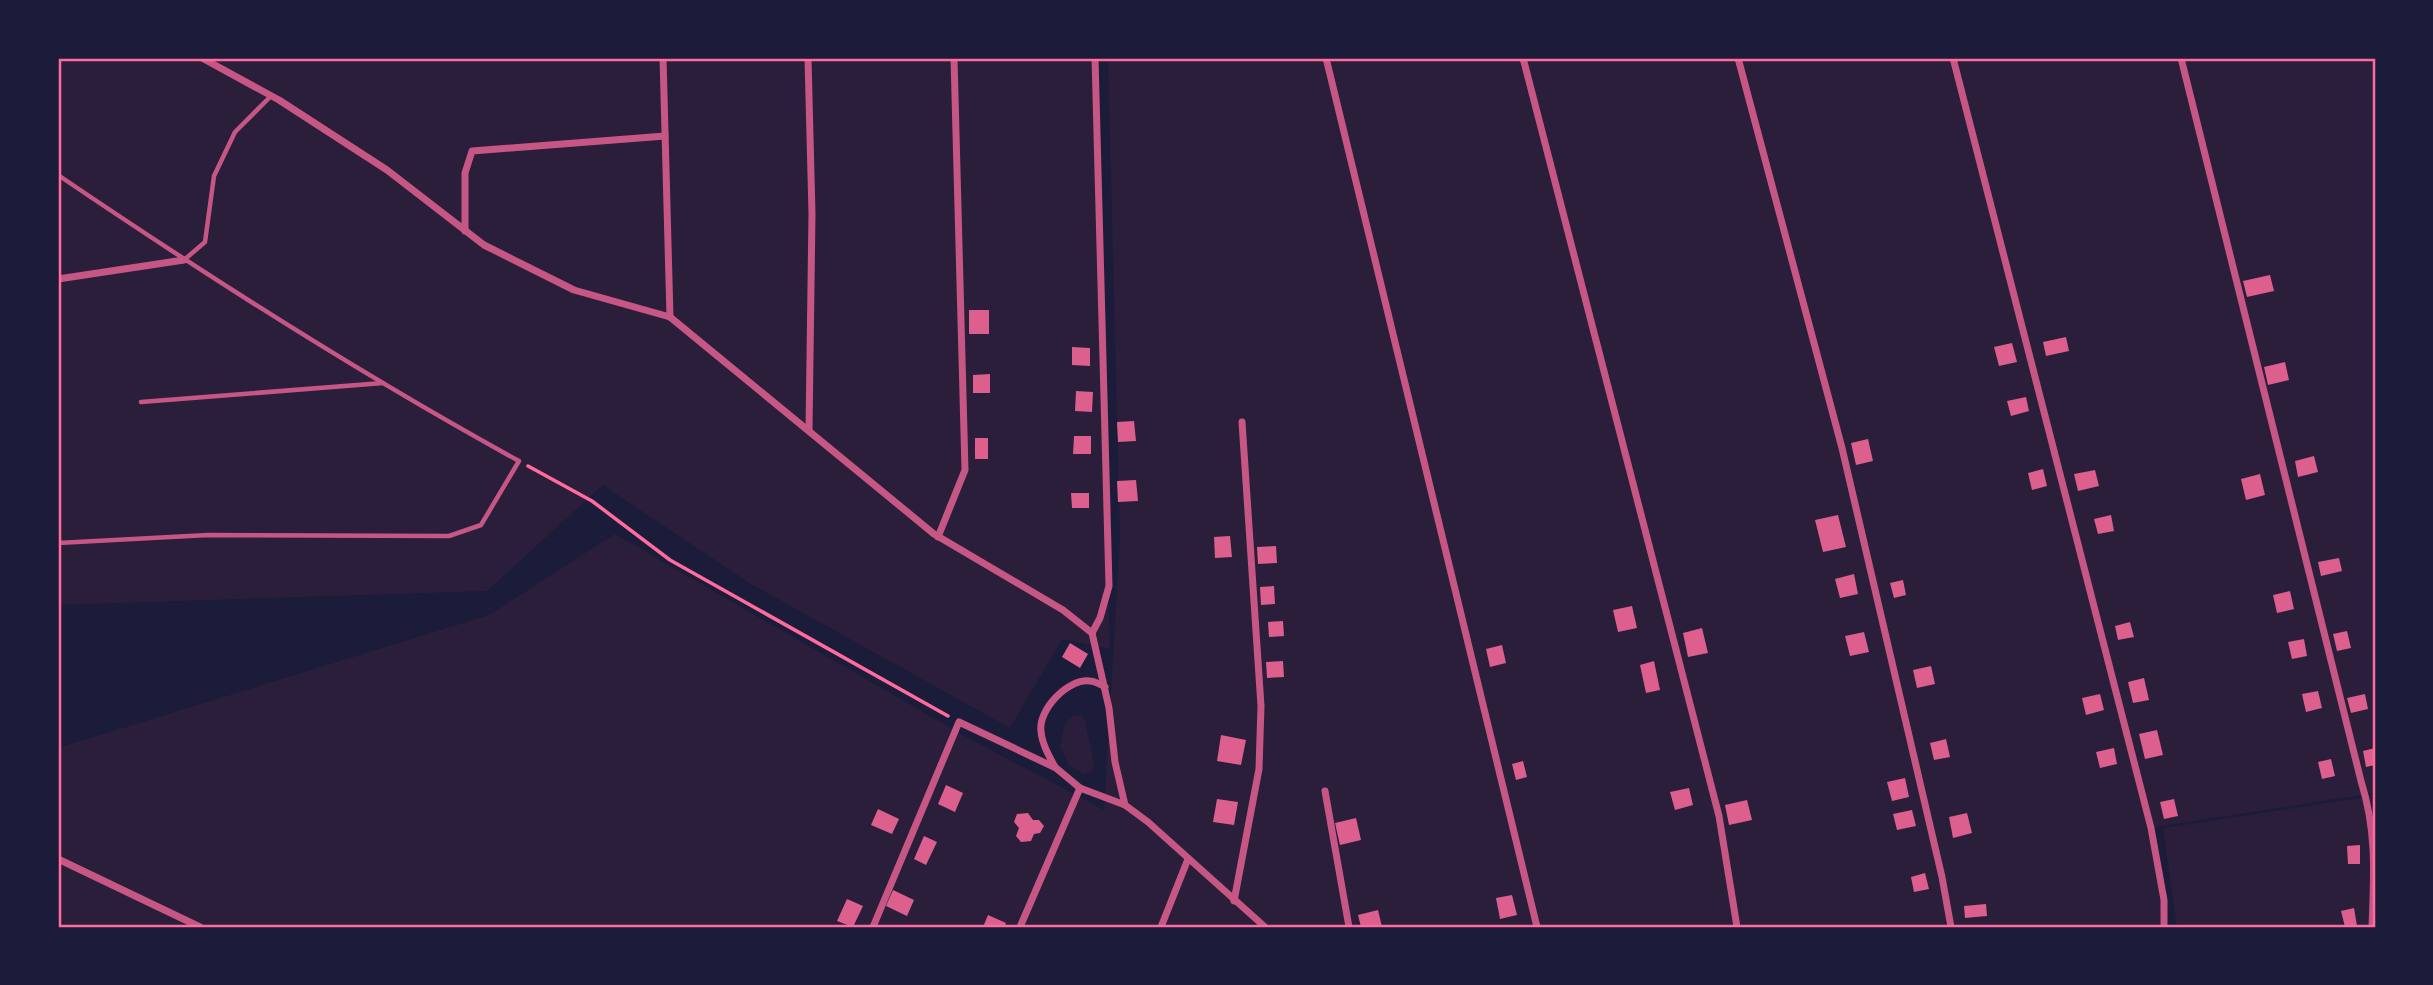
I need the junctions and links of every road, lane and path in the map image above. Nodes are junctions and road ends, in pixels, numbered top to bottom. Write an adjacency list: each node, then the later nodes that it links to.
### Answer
1 (202, 58): 11 (street)
2 (663, 58): 12 (street)
3 (808, 58): 21 (street)
4 (954, 58): 23 (street)
5 (1095, 58): 25 (street)
6 (1326, 58): 41 (street)
7 (1523, 58): 42 (street)
8 (1738, 58): 43 (street)
9 (1953, 58): 44 (street)
10 (2181, 58): 45 (street)
11 (271, 96): 14 (street); 15 (lane)
12 (665, 136): 14 (street); 17 (street)
13 (58, 175): 15 (lane)
14 (465, 230): 17 (street)
15 (184, 260): 16 (street); 18 (lane)
16 (58, 279)
17 (670, 317): 21 (street)
18 (383, 383): 19 (lane); 22 (lane)
19 (141, 402)
20 (1241, 422): 34 (street)
21 (809, 430): 23 (street)
22 (519, 461): 24 (lane); 27 (path)
23 (938, 537): 25 (street)
24 (58, 543)
25 (1092, 633): 26 (street)
26 (1105, 687): 28 (street); 31 (street)
27 (959, 722): 28 (street); 36 (street)
28 (1056, 768): 29 (street)
29 (1080, 788): 31 (street); 37 (street)
30 (1325, 791): 40 (street)
31 (1125, 805): 33 (street)
32 (58, 859): 35 (street)
33 (1188, 859): 34 (street); 38 (street)
34 (1234, 901): 39 (street)
35 (200, 927)
36 (873, 927)
37 (1020, 927)
38 (1161, 927)
39 (1265, 927)
40 (1349, 927)
41 (1537, 927)
42 (1737, 927)
43 (1951, 927)
44 (2164, 927)
45 (2372, 927)

